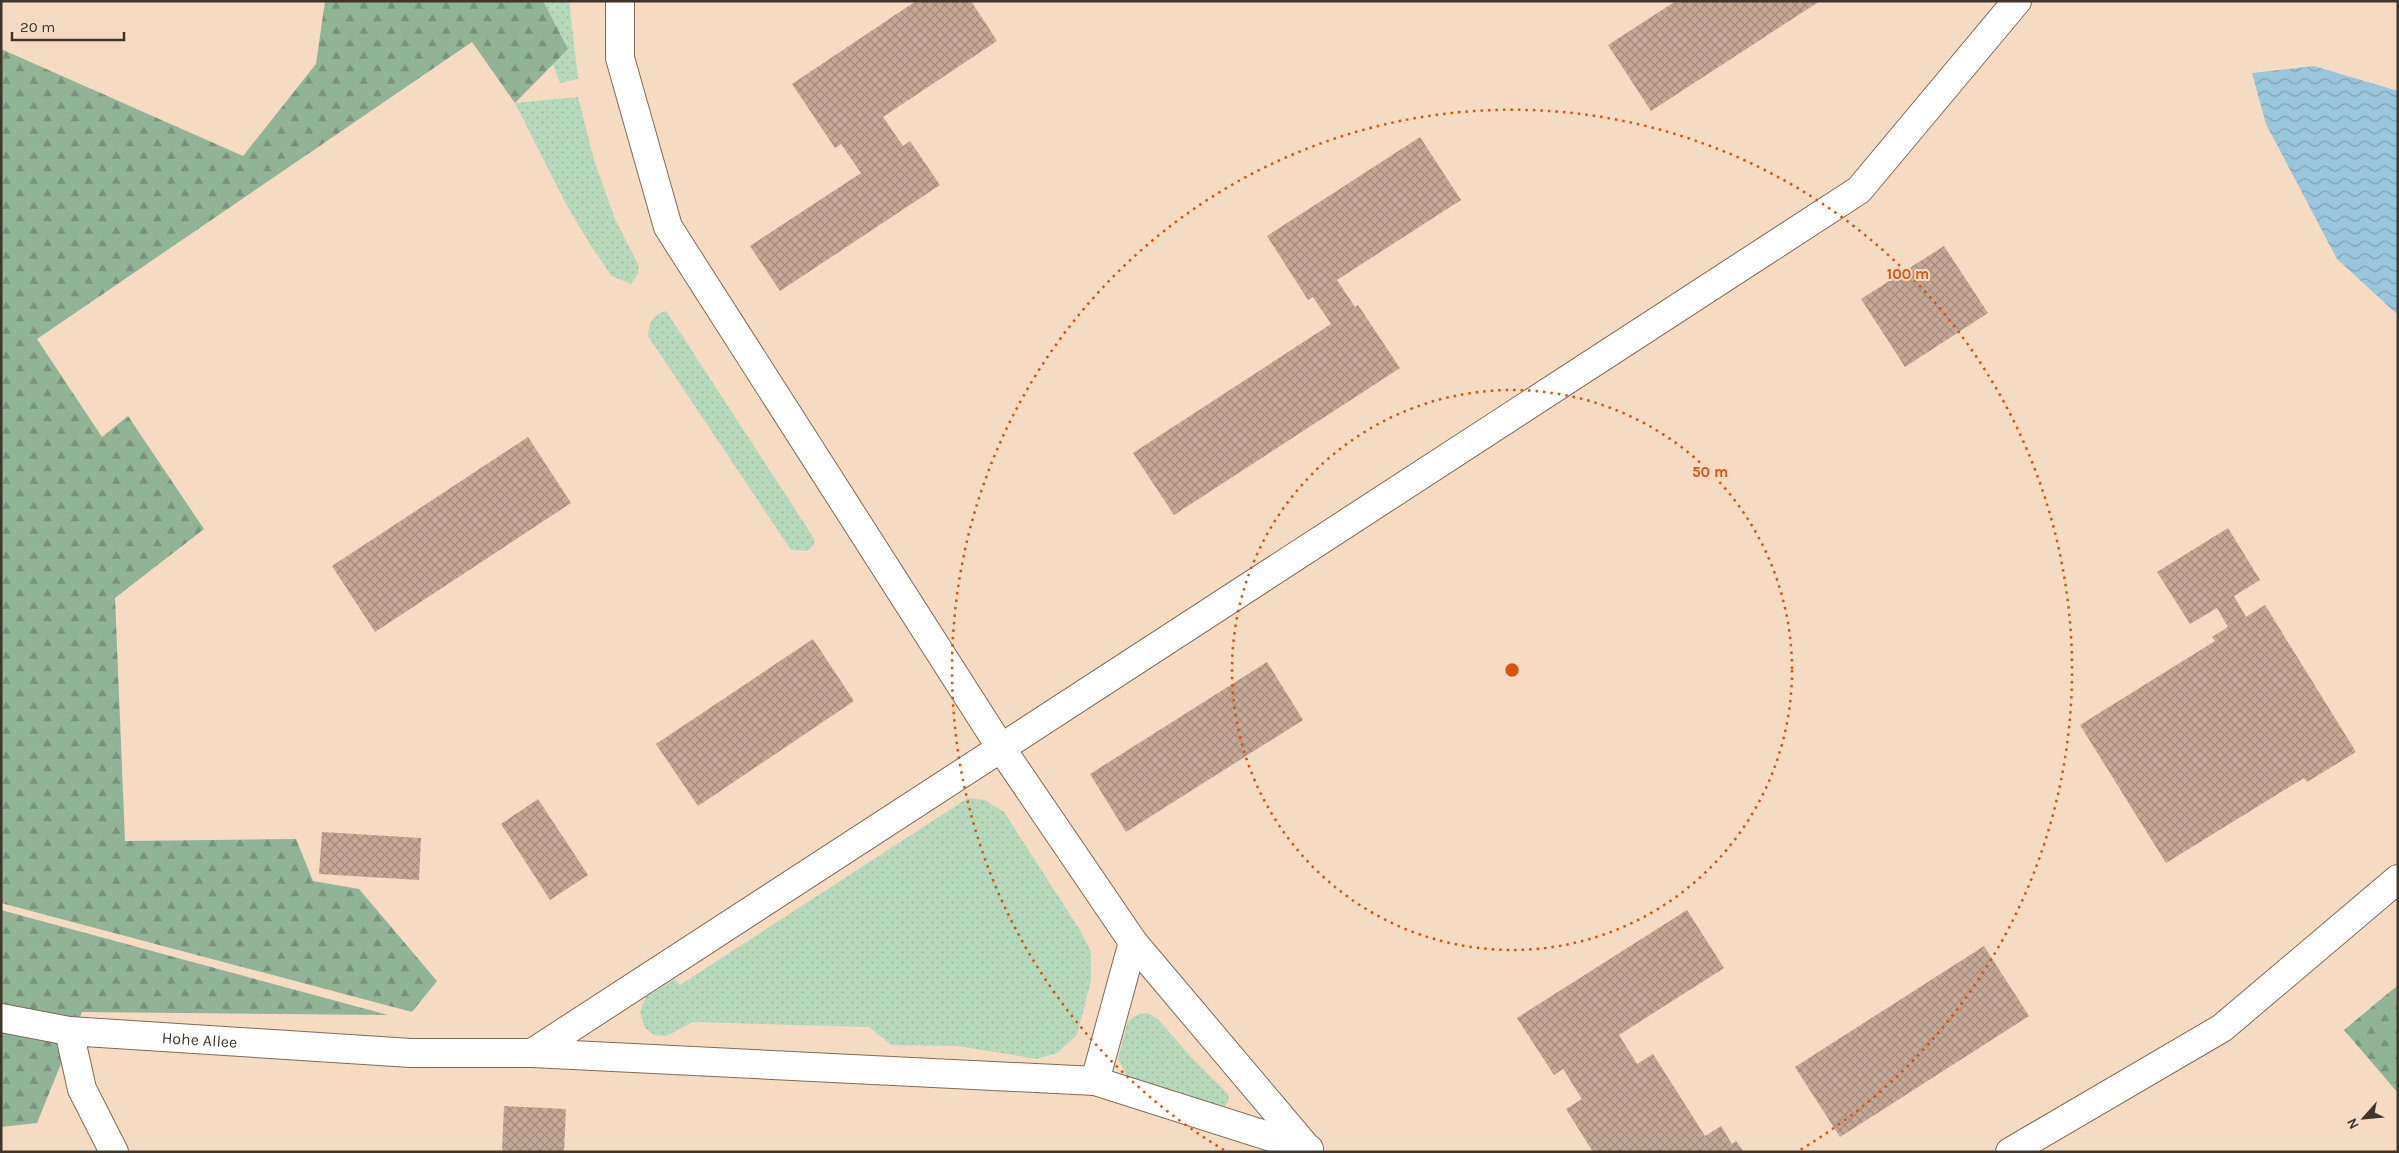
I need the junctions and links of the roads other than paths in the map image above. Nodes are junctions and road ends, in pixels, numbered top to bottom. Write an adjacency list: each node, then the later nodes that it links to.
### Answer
1 (620, 1): 3 (street)
2 (2017, 1): 3 (street)
3 (1001, 748): 5 (street); 8 (street)
4 (2398, 879): 12 (street)
5 (1133, 942): 9 (street); 10 (street)
6 (1, 1018): 7 (street, Hohe Allee)
7 (69, 1031): 8 (street, Hohe Allee); 11 (street)
8 (532, 1053): 9 (street, Hohe Allee)
9 (1095, 1081): 10 (street, Hohe Allee)
10 (1311, 1150)
11 (114, 1152)
12 (2010, 1152)

